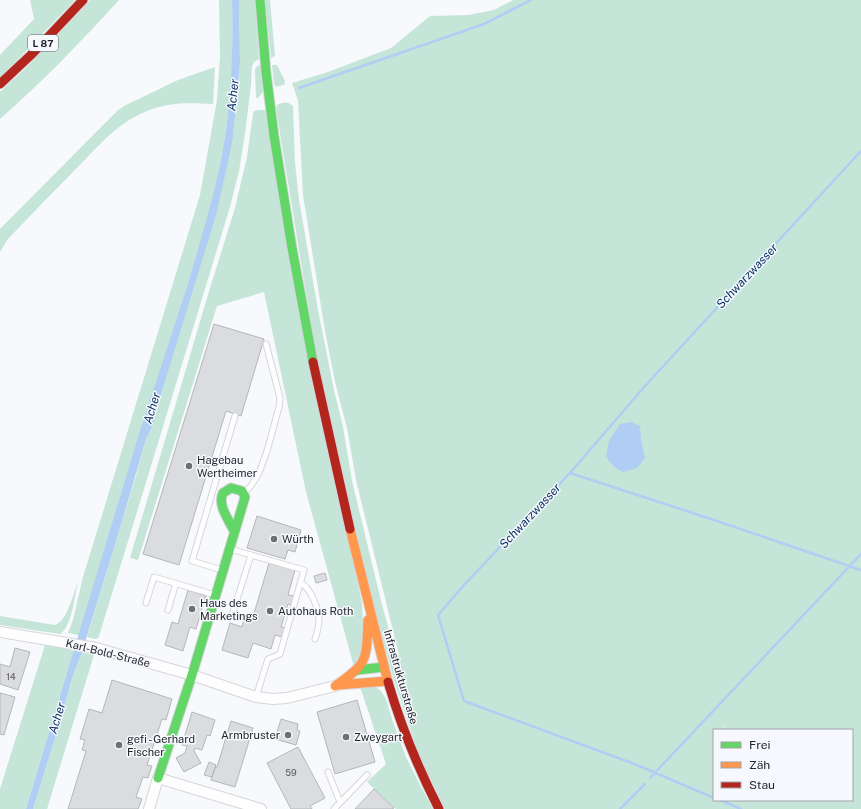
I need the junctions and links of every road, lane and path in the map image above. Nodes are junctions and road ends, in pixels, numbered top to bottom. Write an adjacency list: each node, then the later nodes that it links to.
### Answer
1 (83, 0): 3 (street, L 87)
2 (260, 0): 14 (street, Infrastrukturstraße)
3 (0, 84)
4 (266, 344): 6 (lane)
5 (235, 416): 10 (lane)
6 (244, 494): 7 (street); 7 (street)
7 (234, 531): 8 (street)
8 (229, 548): 9 (lane); 10 (street)
9 (251, 555): 12 (lane); 17 (lane)
10 (222, 570): 13 (street)
11 (176, 583): 13 (lane); 15 (lane); 16 (lane)
12 (301, 583): 19 (lane); 25 (lane)
13 (215, 595): 22 (street)
14 (368, 603): 20 (street, Infrastrukturstraße); 21 (street)
15 (146, 604)
16 (168, 610)
17 (232, 615)
18 (0, 632): 22 (street, Karl-Bold-Straße)
19 (315, 639)
20 (384, 667): 21 (street); 23 (street, Infrastrukturstraße)
21 (358, 670): 24 (street)
22 (192, 675): 25 (street, Karl-Bold-Straße); 28 (street)
23 (388, 681): 24 (street); 33 (street, Infrastrukturstraße)
24 (335, 686): 25 (street, Karl-Bold-Straße)
25 (256, 697)
26 (328, 772): 29 (lane)
27 (367, 775): 29 (lane)
28 (158, 778): 30 (street); 31 (street)
29 (340, 802): 32 (lane)
30 (148, 809)
31 (261, 809)
32 (334, 809)
33 (439, 809)

